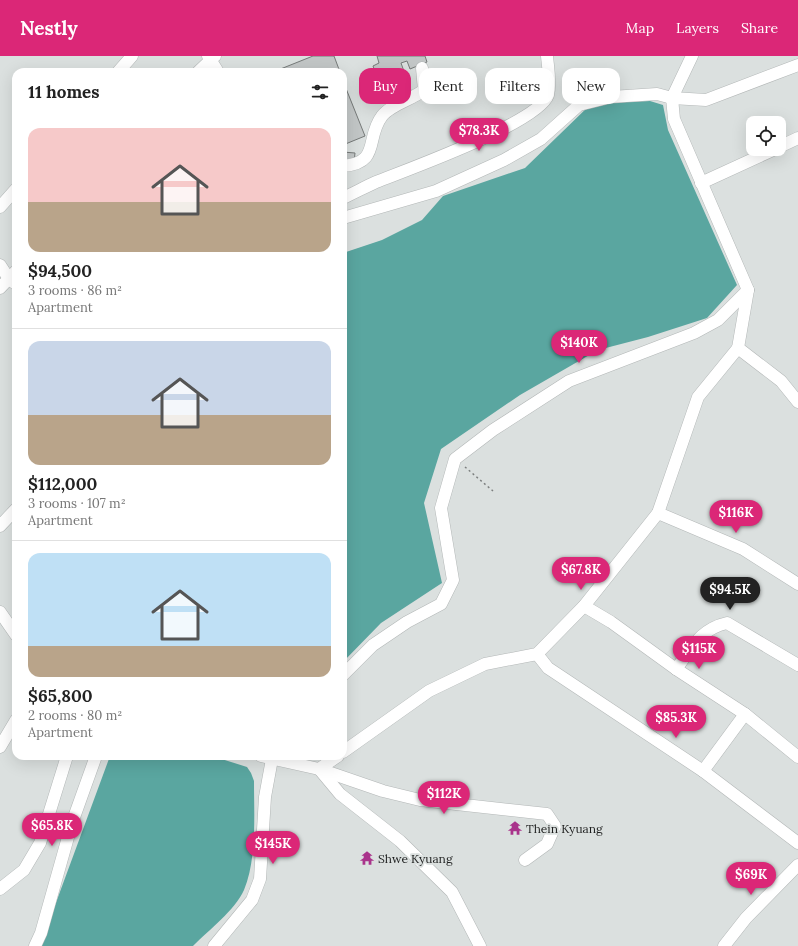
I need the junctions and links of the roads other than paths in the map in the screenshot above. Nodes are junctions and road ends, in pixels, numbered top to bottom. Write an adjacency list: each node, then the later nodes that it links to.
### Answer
1 (132, 56): 6 (street)
2 (546, 56): 17 (street)
3 (692, 56): 10 (street)
4 (211, 57): 7 (street); 8 (street)
5 (798, 66): 10 (street)
6 (122, 68)
7 (201, 68)
8 (216, 68)
9 (419, 93): 14 (street)
10 (672, 98): 15 (street); 19 (street)
11 (798, 138): 12 (street)
12 (786, 144)
13 (760, 156): 15 (street)
14 (347, 166)
15 (701, 183): 24 (street)
16 (12, 194): 18 (street)
17 (347, 196)
18 (0, 207)
19 (347, 217)
20 (0, 265): 21 (street)
21 (12, 276)
22 (12, 279): 23 (street)
23 (0, 288)
24 (748, 290): 25 (street); 35 (street)
25 (738, 348): 26 (street); 27 (street)
26 (798, 402)
27 (658, 513): 28 (street); 29 (street)
28 (798, 584)
29 (584, 606): 32 (street); 34 (street)
30 (0, 613): 31 (street)
31 (12, 630)
32 (537, 654): 39 (street); 47 (street)
33 (798, 665): 34 (street)
34 (676, 669): 36 (street)
35 (347, 671)
36 (745, 714): 40 (street); 47 (street)
37 (12, 727): 38 (street)
38 (0, 747)
39 (347, 749)
40 (798, 757)
41 (65, 760): 51 (street)
42 (95, 760): 52 (street)
43 (270, 760): 53 (street)
44 (282, 760): 46 (street)
45 (332, 760): 46 (street)
46 (319, 769): 49 (street); 54 (street)
47 (703, 770): 48 (street)
48 (798, 843)
49 (525, 860)
50 (798, 865): 55 (street)
51 (0, 888)
52 (35, 946)
53 (214, 946)
54 (480, 946)
55 (724, 946)

